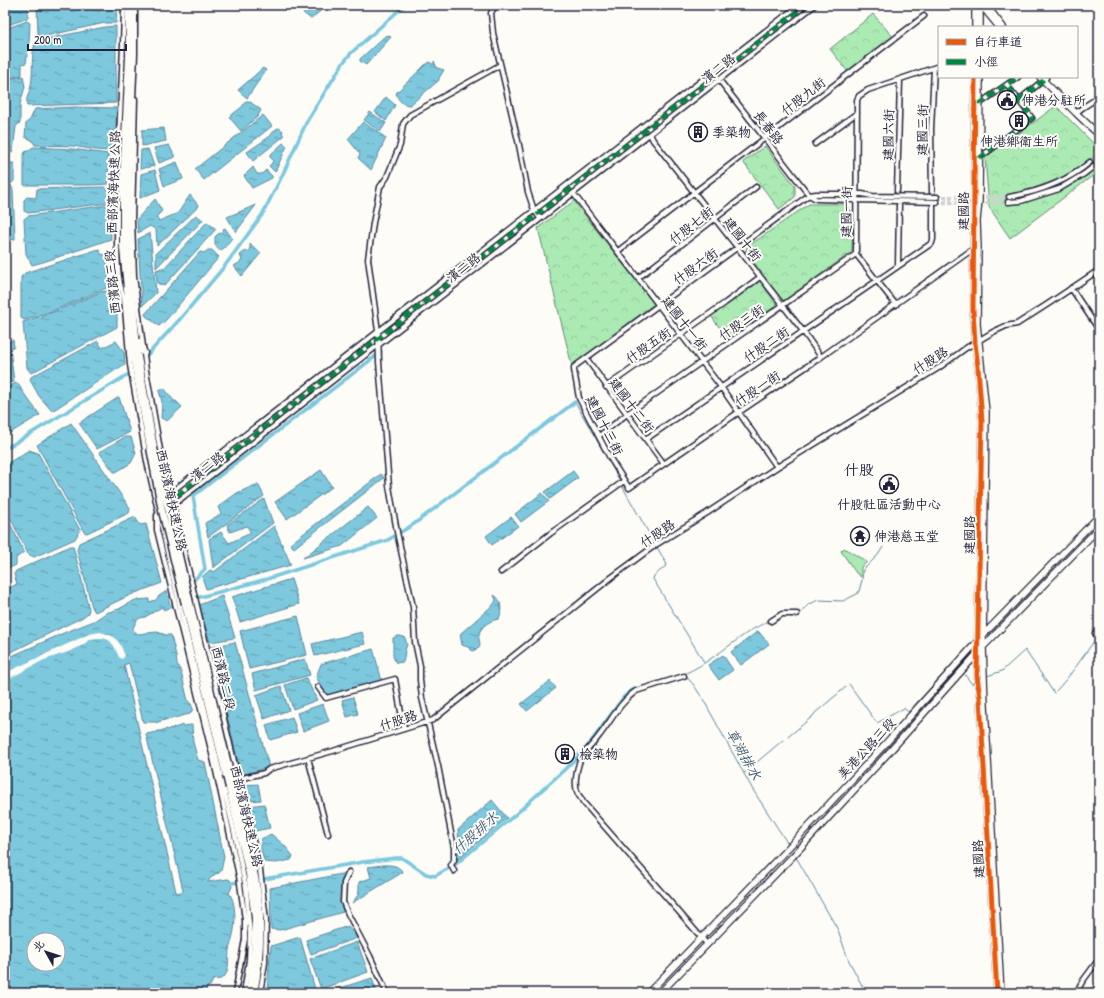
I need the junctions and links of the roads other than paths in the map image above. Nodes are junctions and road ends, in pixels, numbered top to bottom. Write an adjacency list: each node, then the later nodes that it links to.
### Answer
1 (124, 5): 66 (street, 西濱路三段)
2 (129, 5): 55 (highway, 西部濱海快速公路)
3 (134, 5): 78 (highway, 西部濱海快速公路)
4 (137, 5): 78 (street, 西濱路三段)
5 (498, 5): 16 (street)
6 (798, 5): 19 (street, 濱二路)
7 (815, 5): 24 (street, 濱二路)
8 (975, 5): 12 (main road)
9 (980, 5): 13 (main road); 14 (main road)
10 (986, 5): 15 (main road)
11 (924, 16): 35 (street, 什股九街)
12 (975, 26)
13 (980, 26)
14 (998, 26)
15 (1002, 26)
16 (500, 65): 52 (street); 71 (street)
17 (938, 66): 18 (street, 建國一街)
18 (934, 68): 25 (street, 建國一街); 42 (street, 建國三街)
19 (713, 72): 24 (street, 長春路); 52 (street, 濱二路)
20 (975, 78): 57 (main road, 建國路)
21 (980, 78): 29 (main road, 建國路)
22 (1017, 78): 26 (street)
23 (1044, 78): 28 (street); 30 (main road)
24 (719, 80): 33 (street, 濱二路); 35 (street, 長春路)
25 (900, 80): 31 (street, 建國一街); 41 (street, 建國六街)
26 (1007, 85): 28 (street); 29 (street)
27 (1099, 97): 30 (street)
28 (1019, 100): 37 (street)
29 (979, 104): 37 (main road, 建國路)
30 (1077, 112): 32 (main road); 34 (main road)
31 (857, 113): 36 (street); 46 (street, 建國一街)
32 (1099, 130)
33 (650, 134): 43 (street, 濱二路); 44 (street, 建國十街)
34 (1099, 135)
35 (765, 139): 44 (street, 什股九街); 45 (street, 長春路)
36 (815, 144)
37 (979, 158): 74 (main road, 建國路)
38 (1090, 162): 48 (street)
39 (1093, 167): 50 (street)
40 (756, 187): 54 (street, 什股七街)
41 (897, 191)
42 (932, 192)
43 (573, 193): 53 (street, 濱二路); 58 (street, 建國十一街)
44 (695, 193): 54 (street, 建國十街); 58 (street, 什股九街)
45 (809, 195): 46 (street); 49 (street); 56 (street, 什股六街)
46 (857, 195): 47 (street); 49 (street, 建國一街)
47 (937, 197)
48 (1008, 197)
49 (857, 200): 59 (street, 建國一街); 60 (street)
50 (1008, 202)
51 (899, 204): 60 (street)
52 (534, 210): 53 (street); 71 (street, 濱二路)
53 (540, 219): 75 (street, 濱二路)
54 (715, 219): 56 (street, 建國十街); 63 (street, 什股七街)
55 (123, 248): 66 (highway); 78 (highway, 西部濱海快速公路)
56 (738, 248): 62 (street, 建國十街); 68 (street, 什股六街)
57 (973, 249): 67 (street); 74 (main road, 建國路)
58 (618, 251): 63 (street, 建國十一街)
59 (856, 254): 64 (street, 建國一街); 69 (street, 什股三街)
60 (898, 265): 64 (street, 什股二街)
61 (1099, 270): 65 (street, 什股路)
62 (760, 277): 69 (street, 建國十街); 73 (street, 什股五街)
63 (638, 278): 68 (street, 建國十一街)
64 (876, 280): 67 (street, 建國一街); 72 (street, 什股二街)
65 (1072, 288): 70 (street); 74 (street, 什股路)
66 (124, 298): 78 (street, 西濱路三段)
67 (896, 305): 76 (street, 什股一街)
68 (659, 306): 73 (street, 建國十一街); 77 (street, 什股六街)
69 (782, 306): 72 (street, 建國十街); 79 (street, 什股三街)
70 (1099, 330)
71 (378, 331): 75 (street); 92 (street, 濱二路)
72 (803, 331): 76 (street, 建國十街); 83 (street, 什股二街)
73 (680, 334): 79 (street, 建國十一街); 82 (street, 什股五街)
74 (977, 342): 89 (street, 什股路); 95 (main road, 建國路)
75 (379, 345): 93 (street, 濱二路); 110 (street)
76 (821, 357): 84 (street, 什股一街)
77 (586, 358): 80 (street, 什股六街); 82 (street, 建國十二街)
78 (137, 359): 81 (highway, 西部濱海快速公路); 81 (street)
79 (702, 361): 83 (street, 建國十一街); 85 (street, 什股三街)
80 (574, 367): 86 (street, 建國十三街)
81 (139, 375): 92 (street, 西濱路二段); 94 (street, 西濱路二段); 99 (highway, 西部濱海快速公路, bridge)
82 (606, 387): 85 (street, 建國十二街)
83 (722, 387): 84 (street, 建國十一街); 87 (street, 什股二街)
84 (739, 412): 88 (street, 什股一街); 89 (street, 建國十一街)
85 (627, 414): 86 (street, 什股三街); 87 (street, 建國十二街)
86 (599, 436): 90 (street, 建國十三街)
87 (646, 439): 88 (street, 建國十二街)
88 (664, 464): 91 (street, 什股一街)
89 (777, 466): 110 (street, 什股路)
90 (624, 481): 91 (street, 建國十三街); 98 (street)
91 (629, 488)
92 (170, 492): 93 (street, 西濱路二段); 94 (street, 濱二路)
93 (173, 504): 94 (street, 濱二路); 99 (street, 西濱路二段)
94 (157, 509): 99 (street, 西濱路二段)
95 (982, 509): 103 (main road, 建國路); 105 (main road, 建國路)
96 (1099, 516): 103 (main road, 美港公路三段)
97 (1099, 528): 106 (main road, 美港公路三段)
98 (501, 572)
99 (185, 605): 113 (street, 西濱路二段); 114 (street); 118 (highway, 西部濱海快速公路, bridge)
100 (797, 614): 101 (street)
101 (771, 621)
102 (1095, 633): 104 (street)
103 (983, 635): 105 (main road, 美港公路三段); 106 (main road, 建國路)
104 (1099, 639)
105 (978, 641): 107 (main road, 建國路); 120 (main road, 美港公路三段)
106 (983, 647): 107 (main road, 美港公路三段); 132 (main road, 建國路)
107 (978, 653): 121 (main road, 美港公路三段); 131 (main road, 建國路)
108 (684, 676): 120 (street)
109 (318, 687): 111 (street)
110 (428, 721): 111 (street, 什股路); 116 (street)
111 (404, 729): 112 (street, 什股路)
112 (308, 758): 113 (street, 什股路); 115 (street)
113 (238, 779): 114 (street, 什股路); 118 (street, 西濱路二段)
114 (221, 784): 118 (street)
115 (328, 834)
116 (454, 871)
117 (349, 872): 128 (street)
118 (249, 874): 119 (highway, 西部濱海快速公路); 119 (street, 西濱路二段); 123 (street)
119 (254, 887): 124 (street, 西濱路二段); 125 (highway, 西部濱海快速公路); 126 (highway, 西部濱海快速公路); 127 (street, 西濱路二段)
120 (701, 938): 121 (street); 129 (main road, 美港公路三段)
121 (707, 944): 130 (main road, 美港公路三段)
122 (1099, 959): 133 (street)
123 (235, 993)
124 (244, 993)
125 (249, 993)
126 (254, 993)
127 (260, 993)
128 (387, 993)
129 (648, 993)
130 (660, 993)
131 (997, 993)
132 (1001, 993)
133 (1076, 993)

